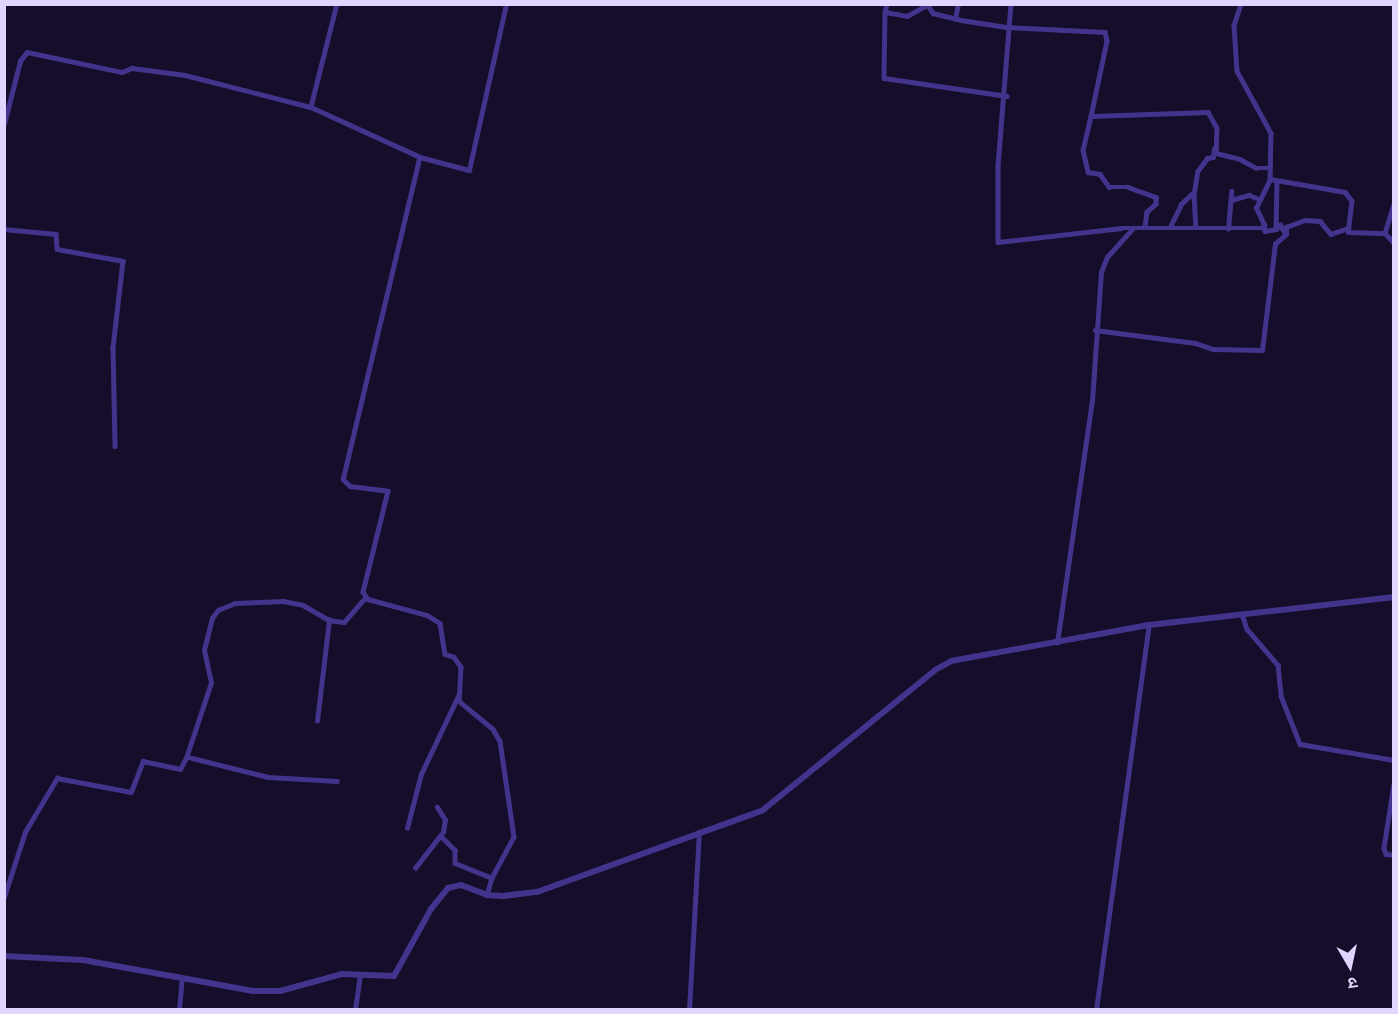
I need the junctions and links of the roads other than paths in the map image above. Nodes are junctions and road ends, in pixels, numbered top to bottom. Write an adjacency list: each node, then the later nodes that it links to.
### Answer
1 (337, 4): 12 (street)
2 (506, 4): 16 (street)
3 (887, 4): 8 (street)
4 (958, 4): 9 (street)
5 (1011, 4): 10 (street)
6 (1241, 4): 17 (street)
7 (927, 5): 8 (street); 9 (street)
8 (885, 12): 11 (street)
9 (955, 19): 10 (street)
10 (1007, 27): 11 (street); 13 (street)
11 (1007, 96): 29 (street)
12 (311, 107): 14 (street); 16 (street)
13 (1091, 116): 15 (street); 27 (street)
14 (4, 124)
15 (1214, 149): 17 (street); 21 (street)
16 (420, 158): 39 (street)
17 (1268, 168): 18 (street)
18 (1270, 179): 19 (street); 22 (street)
19 (1277, 182): 30 (street); 33 (street)
20 (1231, 191): 23 (street)
21 (1194, 192): 26 (street); 28 (street)
22 (1259, 199): 23 (street); 25 (street)
23 (1231, 200): 32 (street)
24 (1394, 204): 34 (street)
25 (1264, 225): 32 (street); 33 (street)
26 (1196, 226): 28 (street); 32 (street)
27 (1145, 227): 28 (street); 29 (street)
28 (1170, 227)
29 (1127, 228): 37 (street)
30 (1347, 228): 34 (street); 35 (street)
31 (4, 229): 38 (street)
32 (1228, 229)
33 (1276, 229): 35 (street)
34 (1385, 233): 36 (street)
35 (1286, 234): 37 (street)
36 (1394, 243)
37 (1095, 330): 44 (street)
38 (115, 446)
39 (366, 597): 42 (street); 45 (street)
40 (1394, 597): 41 (street)
41 (1242, 612): 43 (street); 48 (street)
42 (329, 620): 46 (street); 47 (street)
43 (1149, 625): 44 (street); 66 (street)
44 (1057, 643): 53 (street)
45 (458, 696): 52 (street); 57 (street)
46 (317, 721)
47 (186, 758): 49 (street); 59 (street)
48 (1394, 760)
49 (337, 781)
50 (1394, 784): 55 (street)
51 (437, 807): 54 (street)
52 (407, 828)
53 (699, 832): 58 (street); 65 (street)
54 (441, 836): 56 (street); 57 (street)
55 (1394, 855)
56 (415, 868)
57 (492, 878): 58 (street)
58 (487, 895): 61 (street)
59 (4, 897)
60 (4, 956): 62 (street)
61 (360, 975): 62 (street); 64 (street)
62 (182, 978): 63 (street)
63 (179, 1010)
64 (355, 1010)
65 (690, 1010)
66 (1096, 1010)

